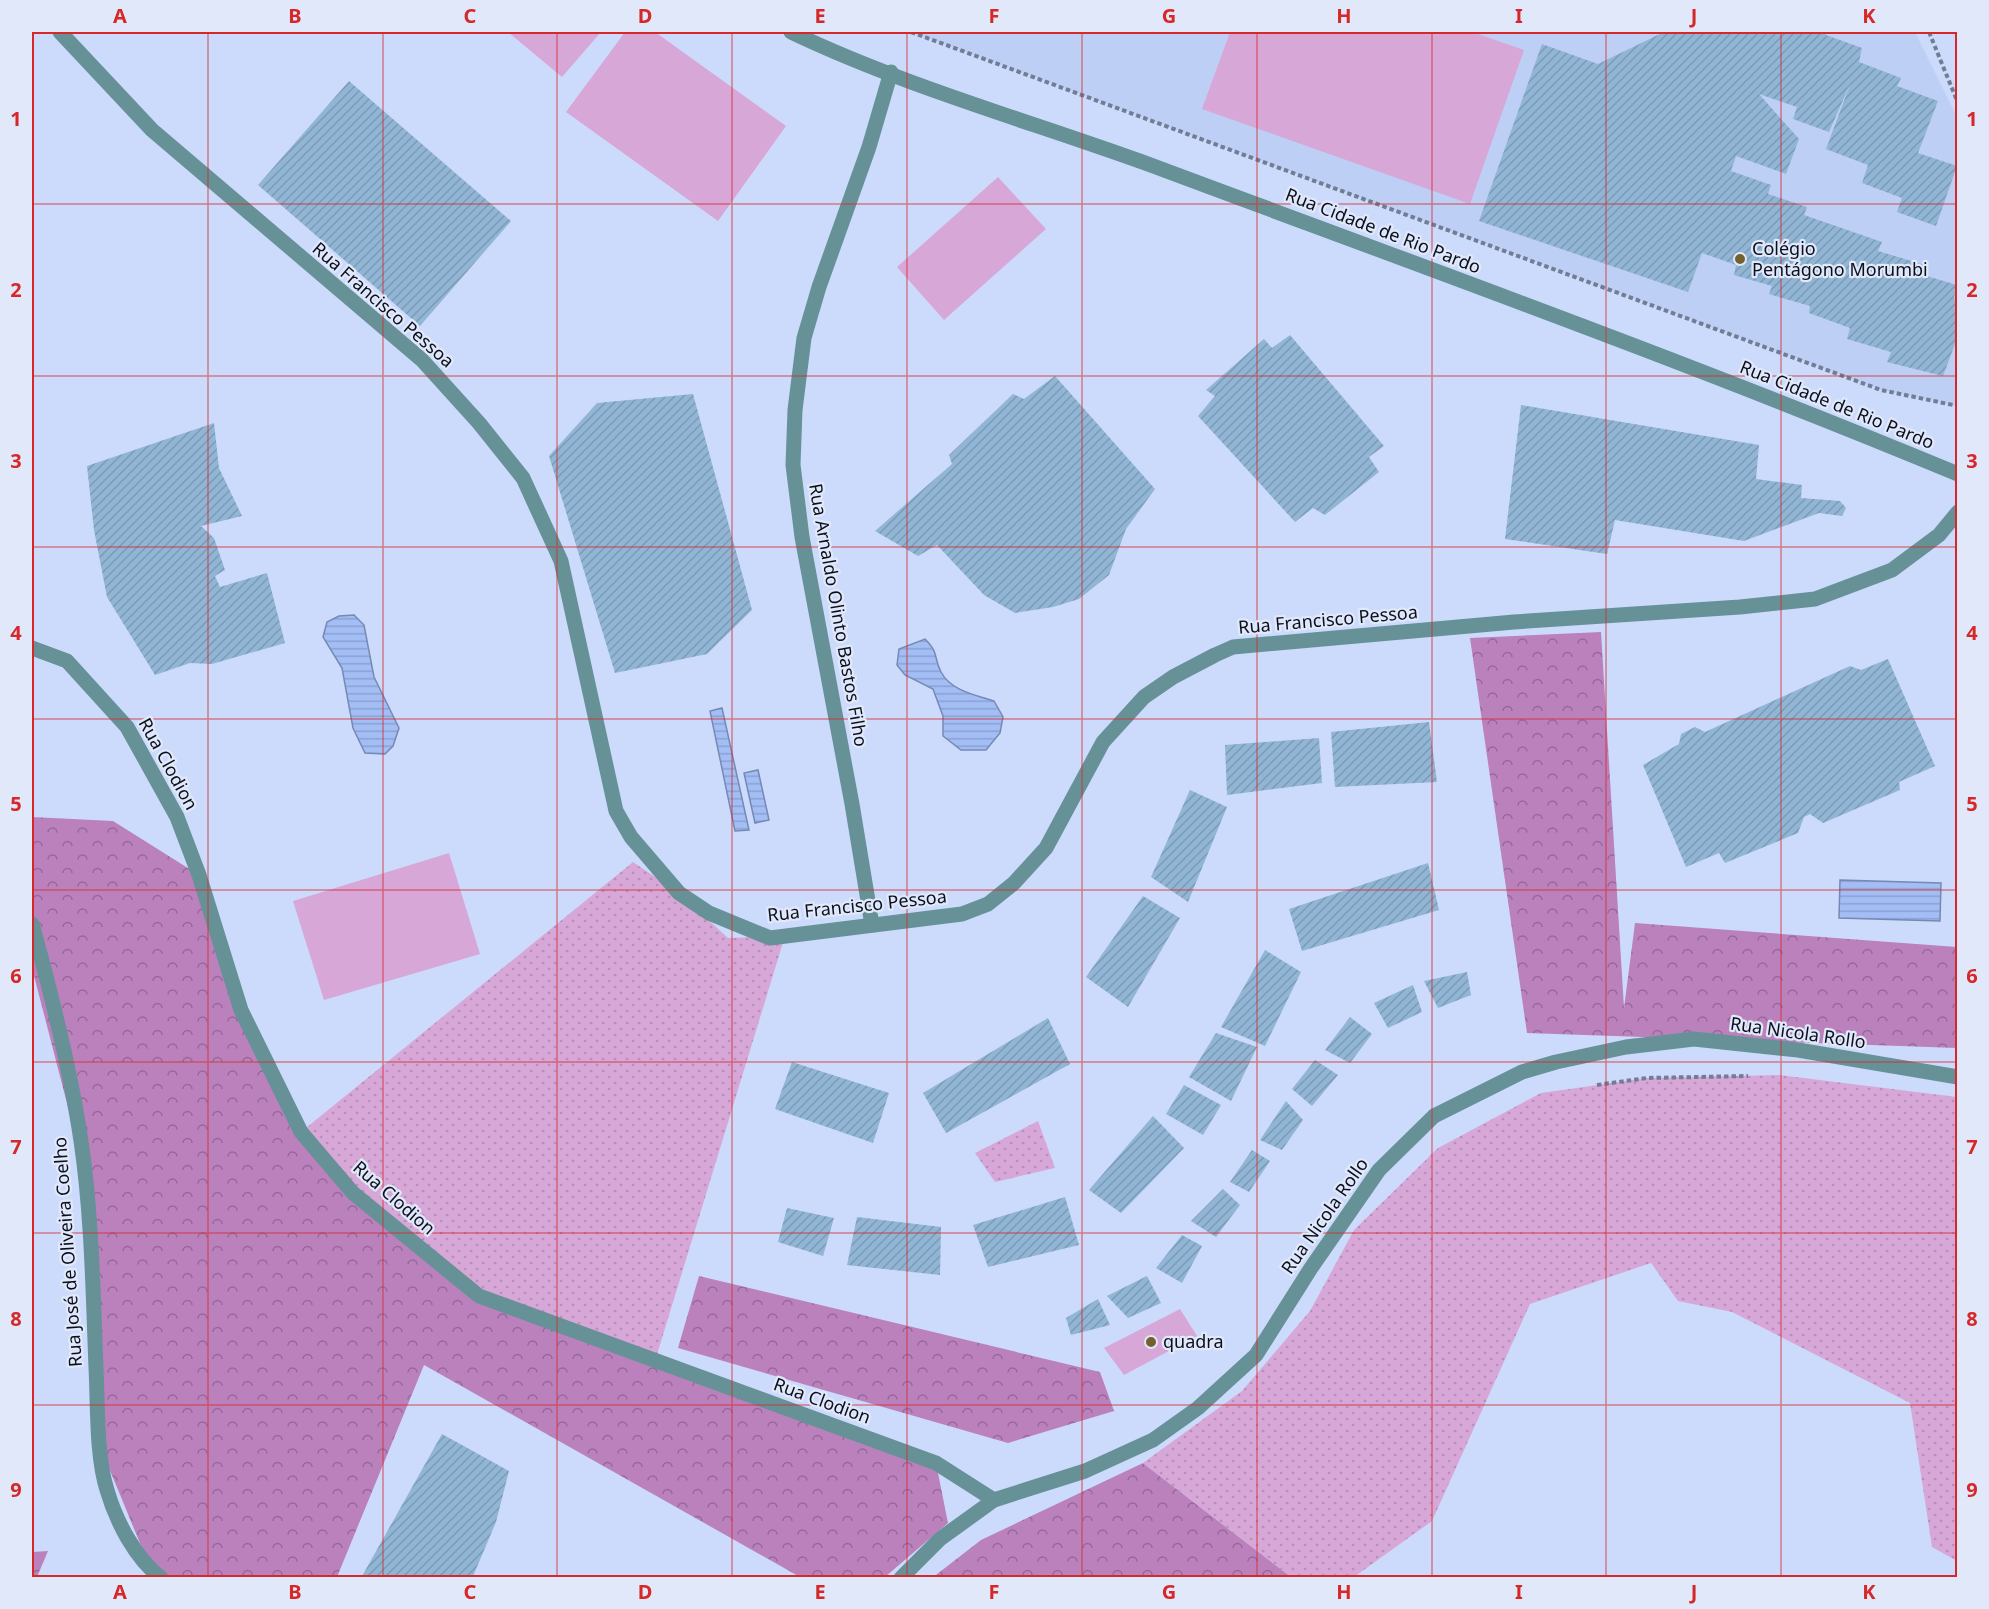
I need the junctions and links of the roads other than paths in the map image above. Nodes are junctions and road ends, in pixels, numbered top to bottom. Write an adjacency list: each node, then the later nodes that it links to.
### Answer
1 (60, 32): 8 (street, Rua Francisco Pessoa)
2 (791, 32): 3 (street, Rua Cidade de Rio Pardo)
3 (891, 72): 4 (street, Rua Cidade de Rio Pardo); 8 (street, Rua Arnaldo Olinto Bastos Filho)
4 (1958, 474)
5 (1958, 512): 8 (street, Rua Francisco Pessoa)
6 (32, 648): 10 (street, Rua Clodion)
7 (32, 924): 11 (street, Rua José de Oliveira Coelho)
8 (872, 926)
9 (1958, 1077): 10 (street, Rua Nicola Rollo)
10 (994, 1500): 12 (street, Rua Nicola Rollo)
11 (152, 1575)
12 (901, 1578)

